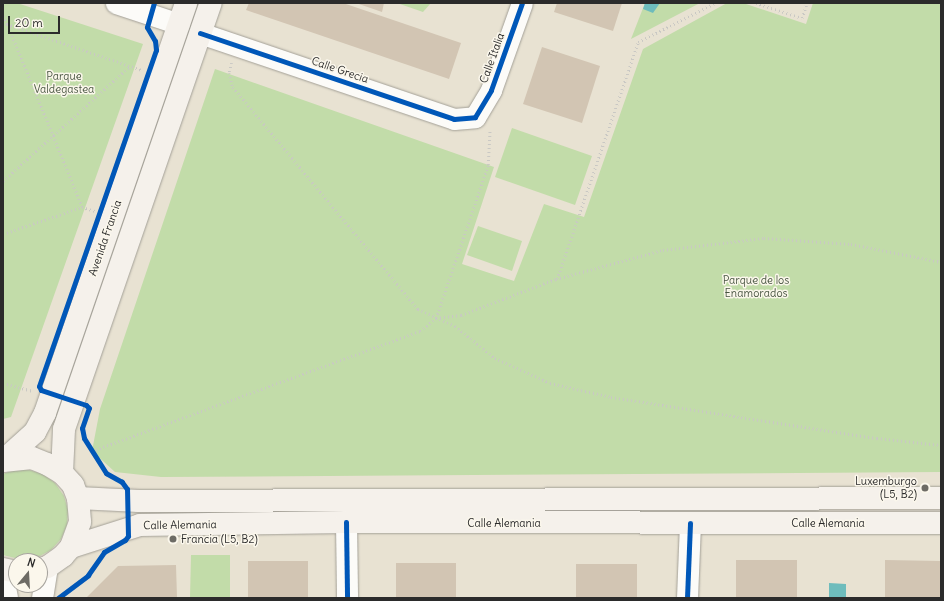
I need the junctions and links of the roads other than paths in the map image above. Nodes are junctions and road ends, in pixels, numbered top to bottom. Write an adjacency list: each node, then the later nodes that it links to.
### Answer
1 (116, 3): 5 (street)
2 (186, 3): 5 (main road, Avenida Francia)
3 (211, 3): 6 (main road, Avenida Francia)
4 (522, 3): 7 (street, Calle Italia)
5 (179, 24): 8 (main road, Avenida Francia)
6 (200, 33): 7 (street, Calle Grecia); 9 (main road, Avenida Francia)
7 (482, 122)
8 (3, 461): 9 (main road)
9 (62, 473): 10 (main road)
10 (78, 498): 11 (main road); 15 (main road)
11 (941, 498)
12 (346, 522): 13 (main road, Calle Alemania); 15 (main road, Calle Alemania); 19 (street)
13 (690, 523): 14 (main road, Calle Alemania); 20 (street)
14 (941, 523)
15 (71, 547): 16 (main road)
16 (48, 565)
17 (3, 577): 18 (street)
18 (6, 598)
19 (348, 598)
20 (687, 598)

